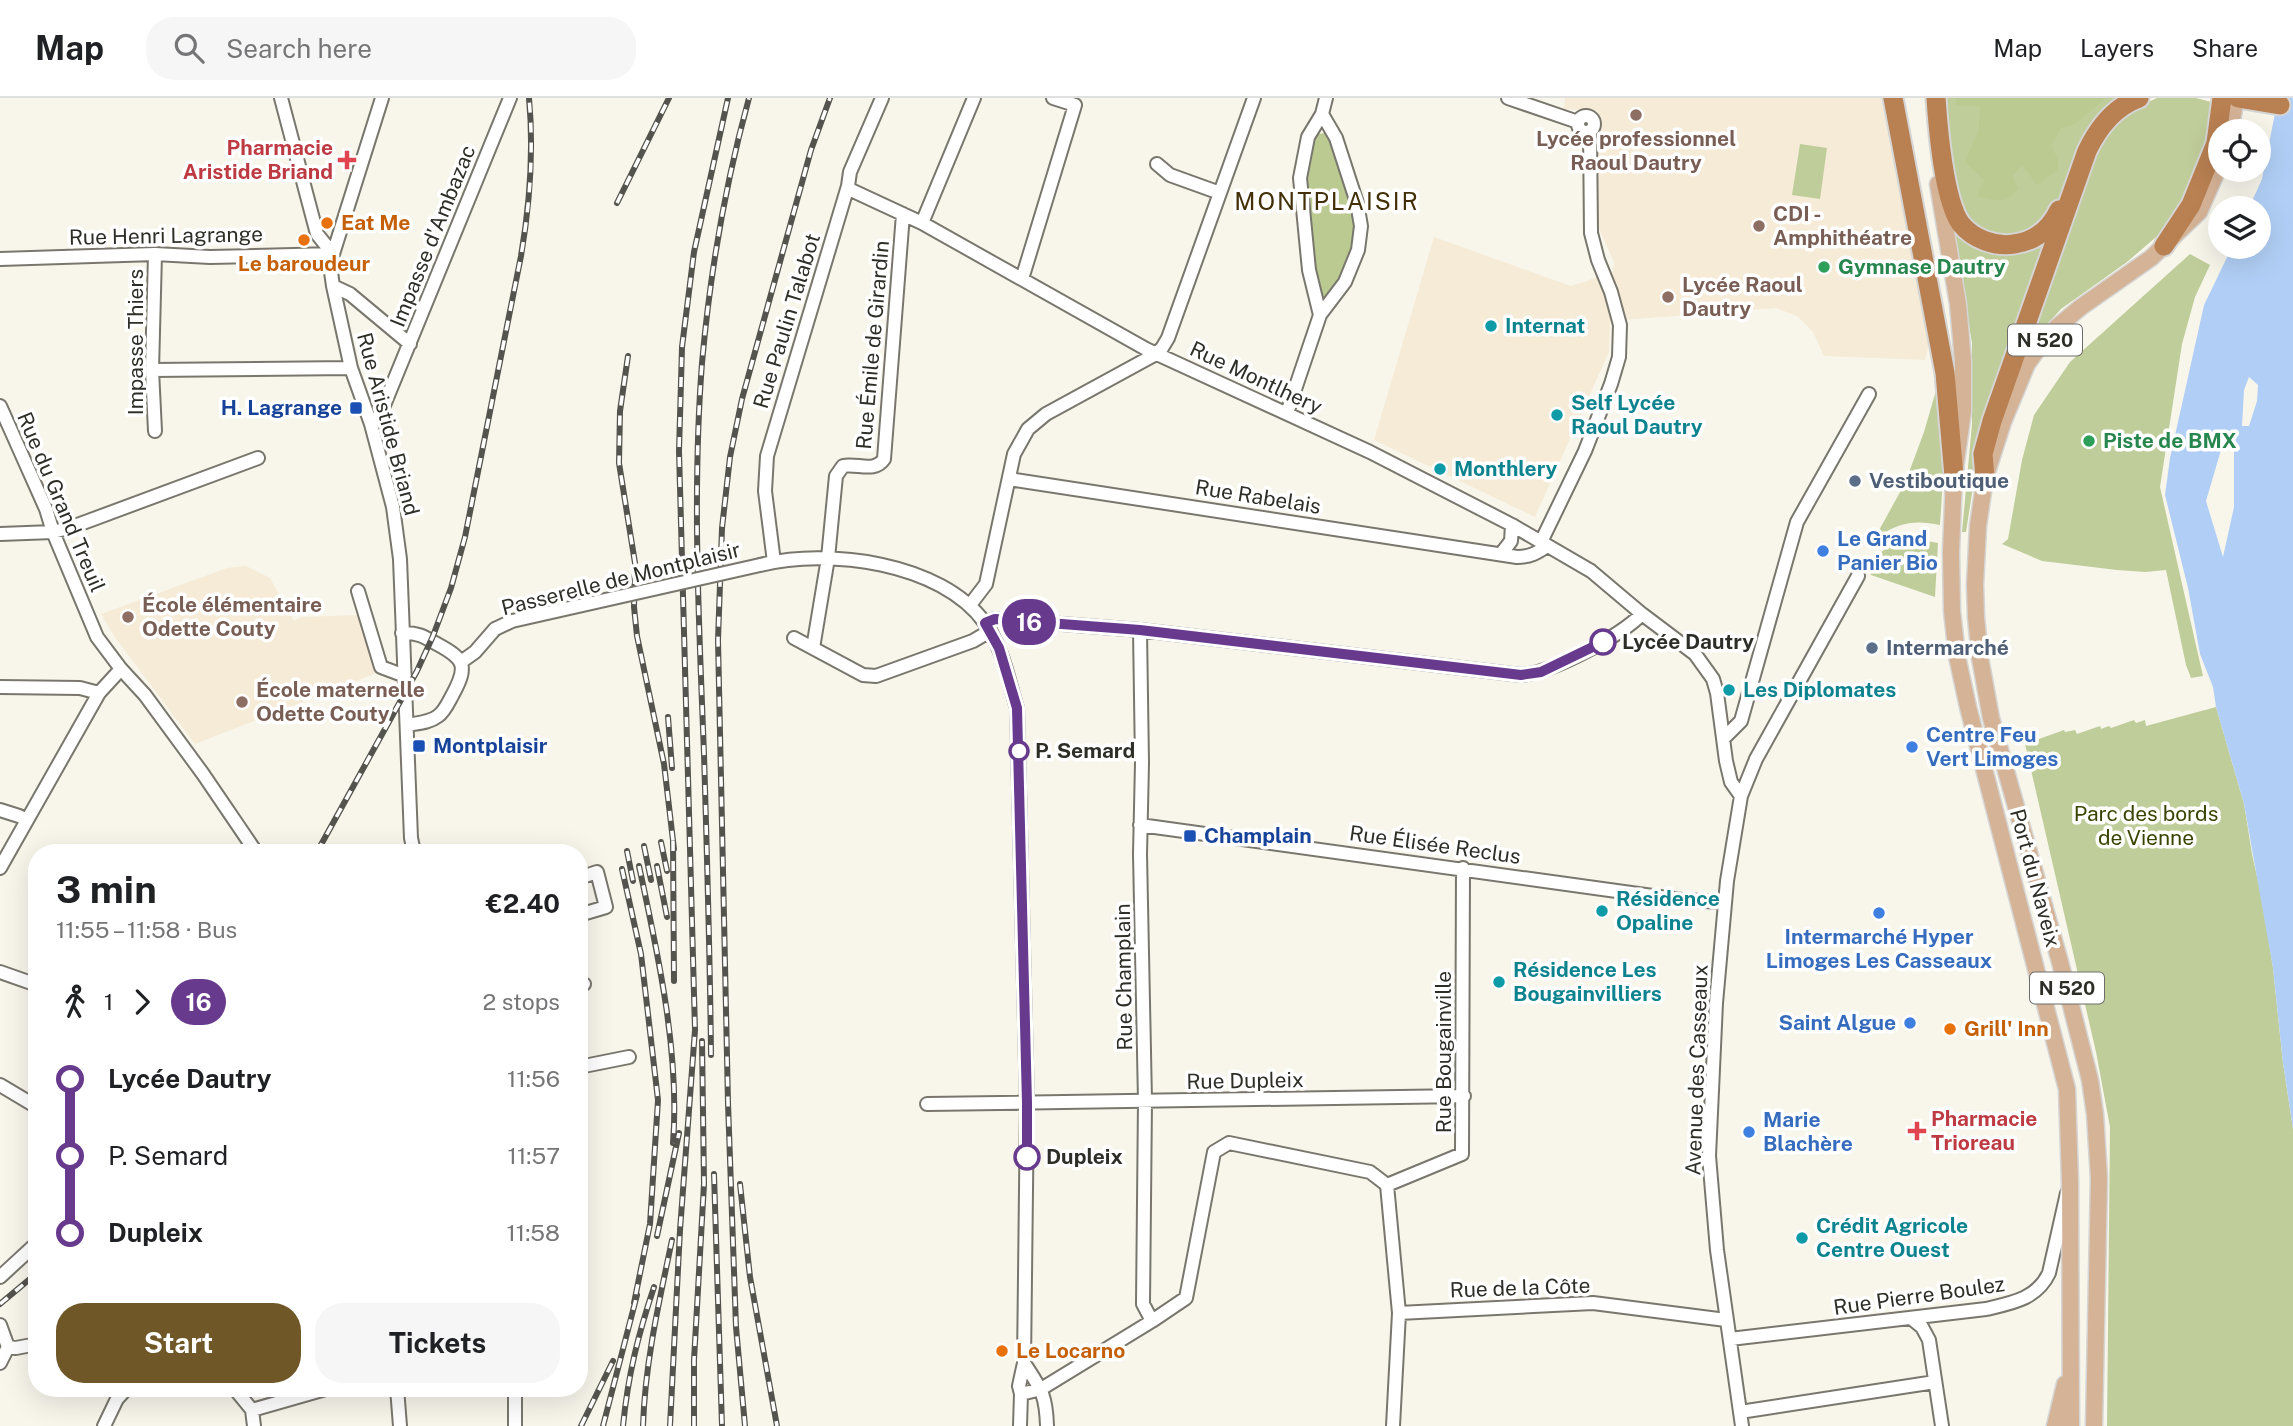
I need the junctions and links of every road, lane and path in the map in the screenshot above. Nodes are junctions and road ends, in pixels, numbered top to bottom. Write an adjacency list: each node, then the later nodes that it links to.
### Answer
1 (281, 98): 29 (street)
2 (382, 98): 29 (street, Rue Aristide Briand)
3 (510, 98): 34 (street, Impasse d'Ambazac)
4 (882, 98): 23 (street, Rue Paulin Talabot)
5 (974, 98): 26 (street)
6 (1053, 98): 31 (street)
7 (1254, 98): 24 (street)
8 (1326, 98): 18 (street)
9 (1508, 98): 50 (street)
10 (1893, 98): 44 (highway)
11 (1929, 98): 44 (main road, N 520)
12 (1936, 98): 21 (highway)
13 (2139, 98): 21 (highway)
14 (2222, 98): 27 (highway)
15 (2237, 98): 17 (highway); 19 (main road)
16 (2259, 98): 17 (highway)
17 (2286, 108)
18 (1322, 114): 33 (street); 33 (street)
19 (2233, 119)
20 (1157, 164): 24 (street)
21 (2076, 182): 45 (highway)
22 (2212, 182): 27 (main road)
23 (848, 186): 25 (street, Rue Montlhery); 53 (street, Rue Paulin Talabot)
24 (1220, 193): 35 (street)
25 (903, 214): 26 (street, Rue Montlhery); 52 (street, Rue Émile de Girardin)
26 (922, 223): 31 (street, Rue Montlhery)
27 (2164, 246): 45 (main road, N 520)
28 (155, 254): 29 (street, Rue Henri Lagrange); 30 (street, Rue Henri Lagrange); 37 (street, Impasse Thiers)
29 (333, 254): 32 (street, Rue Aristide Briand)
30 (0, 259)
31 (1022, 279): 35 (street, Rue Montlhery)
32 (333, 286): 34 (street); 36 (street, Rue Aristide Briand)
33 (1320, 315): 40 (street)
34 (410, 344): 41 (street, Impasse d'Ambazac)
35 (1156, 354): 40 (street, Rue Montlhery); 46 (street)
36 (351, 368): 37 (street); 41 (street, Rue Aristide Briand)
37 (152, 370): 42 (street, Impasse Thiers)
38 (1869, 394): 69 (street)
39 (0, 406): 48 (street, Rue du Grand Treuil)
40 (1287, 413): 47 (street, Rue Montlhery)
41 (371, 424): 60 (street, Rue Aristide Briand)
42 (155, 431)
43 (258, 458): 48 (street)
44 (1954, 477): 91 (main road, Port du Naveix / N 520)
45 (1984, 478): 127 (main road, Port du Naveix / N 520)
46 (1009, 479): 51 (street, Rue Rabelais); 56 (street)
47 (1512, 526): 50 (street, Rue Montlhery); 51 (street)
48 (53, 533): 49 (street); 64 (street, Rue du Grand Treuil)
49 (0, 534)
50 (1544, 544): 51 (street, Rue Rabelais); 57 (street, Rue Montlhery)
51 (1501, 554)
52 (828, 558): 53 (street, Passerelle de Montplaisir); 56 (street, Passerelle de Montplaisir); 62 (street, Rue Émile de Girardin)
53 (774, 562): 63 (street, Passerelle de Montplaisir, bridge)
54 (1858, 576): 70 (street, Avenue des Casseaux)
55 (359, 591): 65 (street)
56 (970, 605): 58 (street, Passerelle de Montplaisir)
57 (1642, 614): 59 (street); 69 (street, Rue Montlhery)
58 (988, 627): 59 (street); 62 (street); 89 (street, Passerelle de Montplaisir)
59 (1140, 630): 73 (street, Rue Champlain)
60 (402, 632): 63 (street); 65 (street, Rue Aristide Briand)
61 (794, 638): 62 (street)
62 (813, 648)
63 (461, 662): 68 (street)
64 (121, 669): 67 (street); 74 (street, Rue du Grand Treuil)
65 (405, 676): 68 (street, Rue Aristide Briand)
66 (0, 687): 67 (street)
67 (99, 693): 72 (street)
68 (407, 725): 75 (street, Rue Aristide Briand)
69 (1724, 738): 70 (street, Rue Montlhery)
70 (1741, 796): 79 (street, Avenue des Casseaux)
71 (0, 810): 72 (street)
72 (27, 820): 76 (street)
73 (1140, 825): 77 (street, Rue Élisée Reclus); 87 (street, Rue Champlain)
74 (251, 844)
75 (412, 844)
76 (2, 860)
77 (1463, 869): 79 (street, Rue Élisée Reclus); 86 (street, Rue Bougainville)
78 (588, 874): 80 (street)
79 (1725, 902): 97 (street, Avenue des Casseaux)
80 (588, 912)
81 (0, 972): 82 (street)
82 (28, 982)
83 (629, 1057): 84 (street)
84 (588, 1066)
85 (0, 1085): 88 (street)
86 (1464, 1096): 87 (street, Rue Dupleix); 92 (street, Rue Bougainville)
87 (1145, 1101): 89 (street, Rue Dupleix); 98 (street, Rue Champlain)
88 (28, 1102)
89 (1027, 1103): 90 (street, Rue Dupleix); 105 (street, Passerelle de Montplaisir)
90 (927, 1104)
91 (2070, 1181): 96 (street, Rue Pierre Boulez); 103 (main road, Port du Naveix / N 520)
92 (1387, 1185): 95 (street); 98 (street)
93 (28, 1251): 94 (street)
94 (0, 1277)
95 (1399, 1312): 97 (street, Rue de la Côte); 122 (street)
96 (1911, 1318): 100 (street, Rue Pierre Boulez); 106 (street)
97 (1726, 1320): 100 (street, Avenue des Casseaux)
98 (1152, 1321): 107 (street)
99 (0, 1325): 102 (street)
100 (1730, 1339): 115 (street, Avenue des Casseaux)
101 (28, 1346): 102 (street)
102 (8, 1347): 104 (street)
103 (2071, 1357): 125 (main road); 126 (main road, Port du Naveix / N 520)
104 (0, 1363)
105 (1024, 1363): 107 (street); 108 (street, Passerelle de Montplaisir)
106 (1935, 1382): 115 (street); 124 (street)
107 (1041, 1390): 108 (street); 121 (street)
108 (1021, 1394): 120 (street, Passerelle de Montplaisir)
109 (119, 1397): 116 (street)
110 (241, 1397): 114 (street)
111 (298, 1397): 114 (street)
112 (398, 1397): 118 (street)
113 (515, 1397): 119 (street)
114 (252, 1410): 117 (street)
115 (1740, 1412): 123 (street, Avenue des Casseaux)
116 (104, 1426)
117 (254, 1426)
118 (400, 1426)
119 (515, 1426)
120 (1020, 1426)
121 (1047, 1426)
122 (1392, 1426)
123 (1742, 1426)
124 (1942, 1426)
125 (2055, 1426)
126 (2071, 1426)
127 (2094, 1426)

